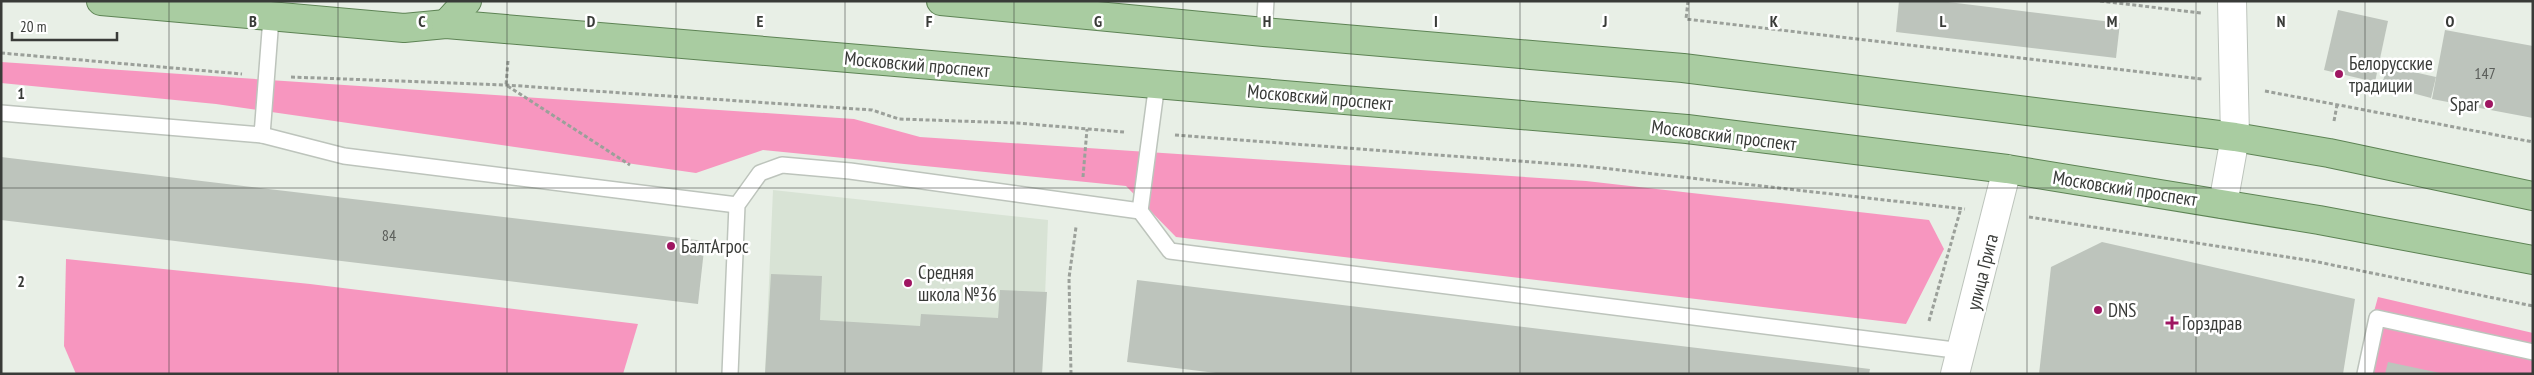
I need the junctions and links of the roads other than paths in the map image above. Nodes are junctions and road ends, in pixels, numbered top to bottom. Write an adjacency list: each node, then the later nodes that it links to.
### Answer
1 (101, 1): 6 (main road, Московский проспект)
2 (467, 1): 7 (main road)
3 (941, 1): 8 (main road)
4 (1266, 1): 8 (lane)
5 (2221, 8): 12 (street)
6 (271, 18): 7 (main road, Московский проспект); 11 (lane)
7 (446, 24): 9 (main road, Московский проспект)
8 (1264, 32): 12 (main road)
9 (1156, 83): 13 (main road, Московский проспект); 17 (lane)
10 (1, 113): 11 (lane)
11 (262, 135): 16 (lane)
12 (2234, 137): 14 (main road); 15 (street)
13 (2007, 169): 15 (main road, Московский проспект); 20 (street, улица Грига)
14 (2533, 196)
15 (2223, 204): 18 (main road, Московский проспект)
16 (737, 206): 17 (lane); 21 (lane)
17 (1140, 211): 20 (lane)
18 (2533, 260)
19 (2533, 352): 22 (lane)
20 (1959, 363)
21 (730, 374)
22 (2365, 374)

